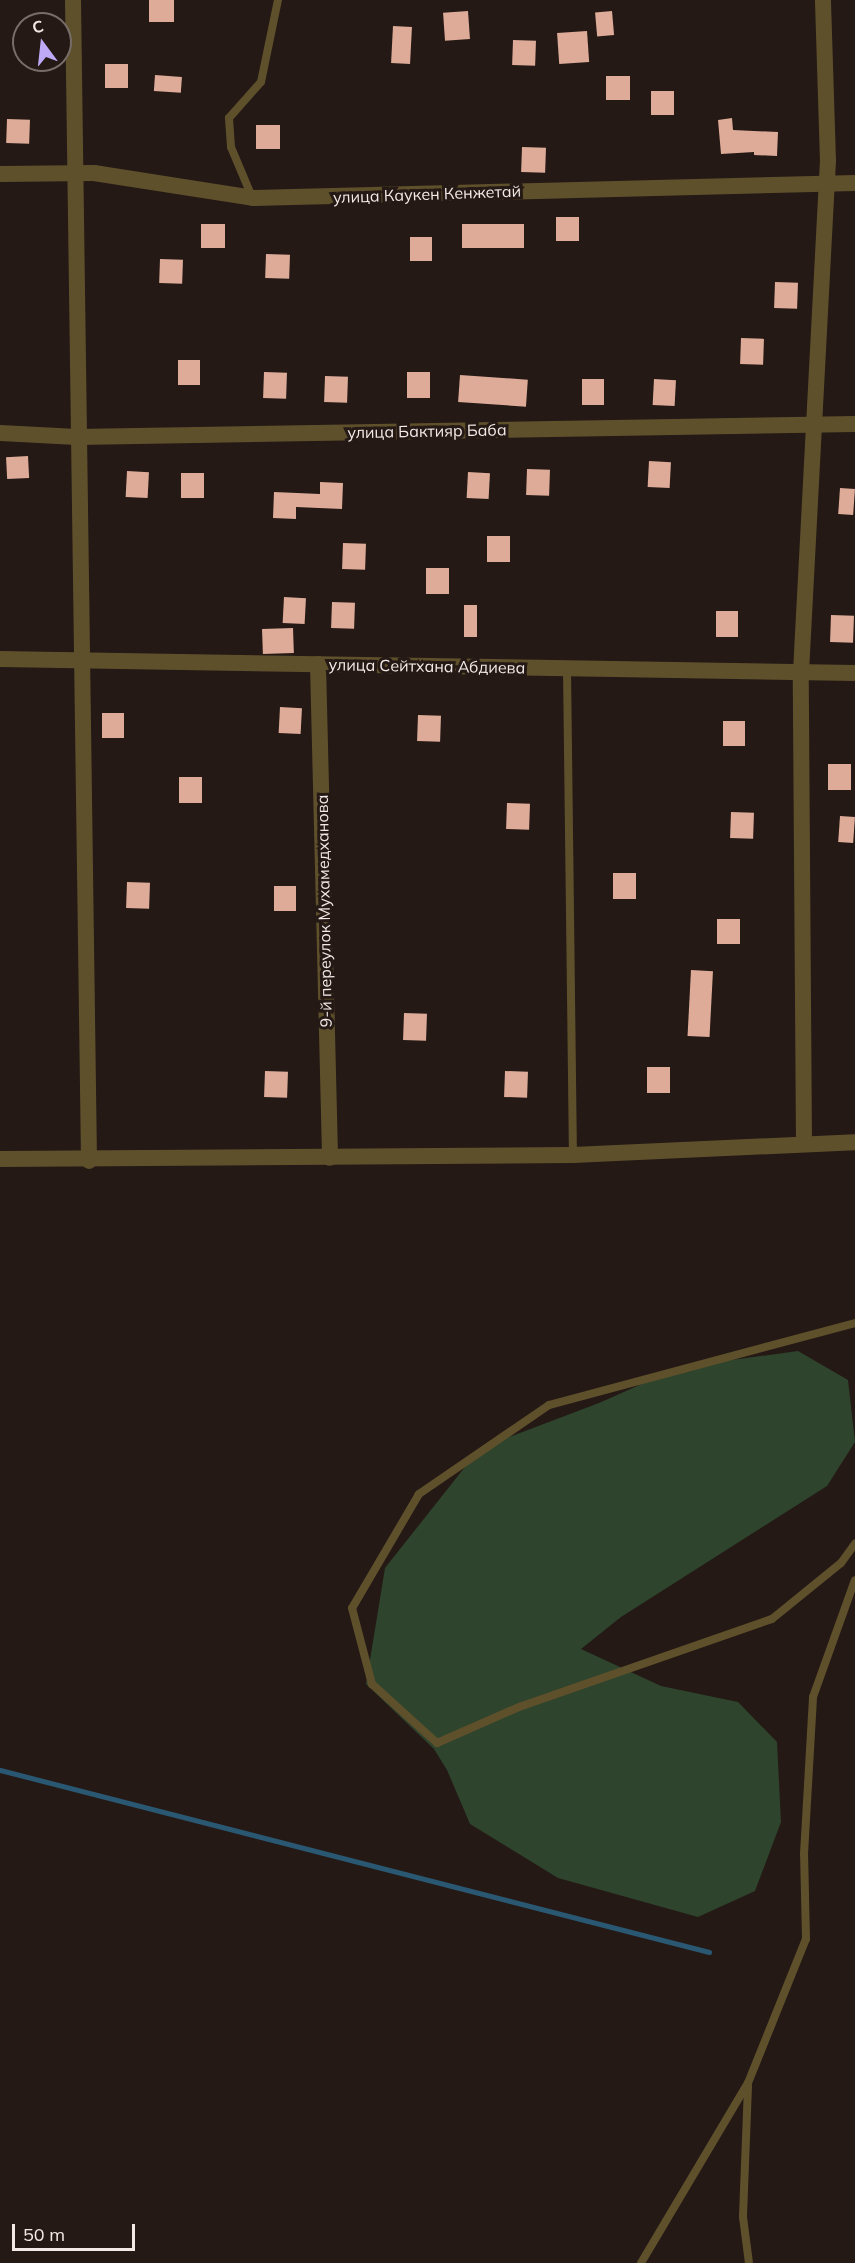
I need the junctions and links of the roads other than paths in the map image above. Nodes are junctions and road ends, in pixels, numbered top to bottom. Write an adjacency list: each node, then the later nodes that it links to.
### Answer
1 (73, 0): 4 (street)
2 (278, 0): 8 (lane)
3 (822, 0): 6 (street)
4 (73, 173): 5 (street, улица Каукен Кенжетай); 8 (street, улица Каукен Кенжетай); 12 (street)
5 (0, 174)
6 (826, 183): 7 (street, улица Каукен Кенжетай); 8 (street, улица Каукен Кенжетай); 9 (street)
7 (855, 183)
8 (253, 198)
9 (814, 424): 10 (street, улица Бактияр Баба); 12 (street, улица Бактияр Баба); 17 (street)
10 (855, 424)
11 (0, 433): 12 (street, улица Бактияр Баба)
12 (77, 437): 14 (street)
13 (0, 659): 14 (street, улица Сейтхана Абдиева)
14 (81, 660): 15 (street, улица Сейтхана Абдиева); 24 (street)
15 (318, 664): 16 (street, улица Сейтхана Абдиева); 22 (street, 9-й переулок Мухамедханова)
16 (567, 668): 17 (street, улица Сейтхана Абдиева); 21 (lane)
17 (801, 672): 18 (street, улица Сейтхана Абдиева); 20 (street)
18 (855, 673)
19 (855, 1142): 20 (street)
20 (804, 1144): 21 (street)
21 (573, 1155): 22 (street)
22 (330, 1158): 24 (street)
23 (0, 1159): 24 (street)
24 (88, 1161)
25 (855, 1323): 26 (lane)
26 (855, 1544)
27 (855, 1580): 28 (lane)
28 (748, 2083): 29 (lane); 30 (lane)
29 (641, 2263)
30 (750, 2263)

